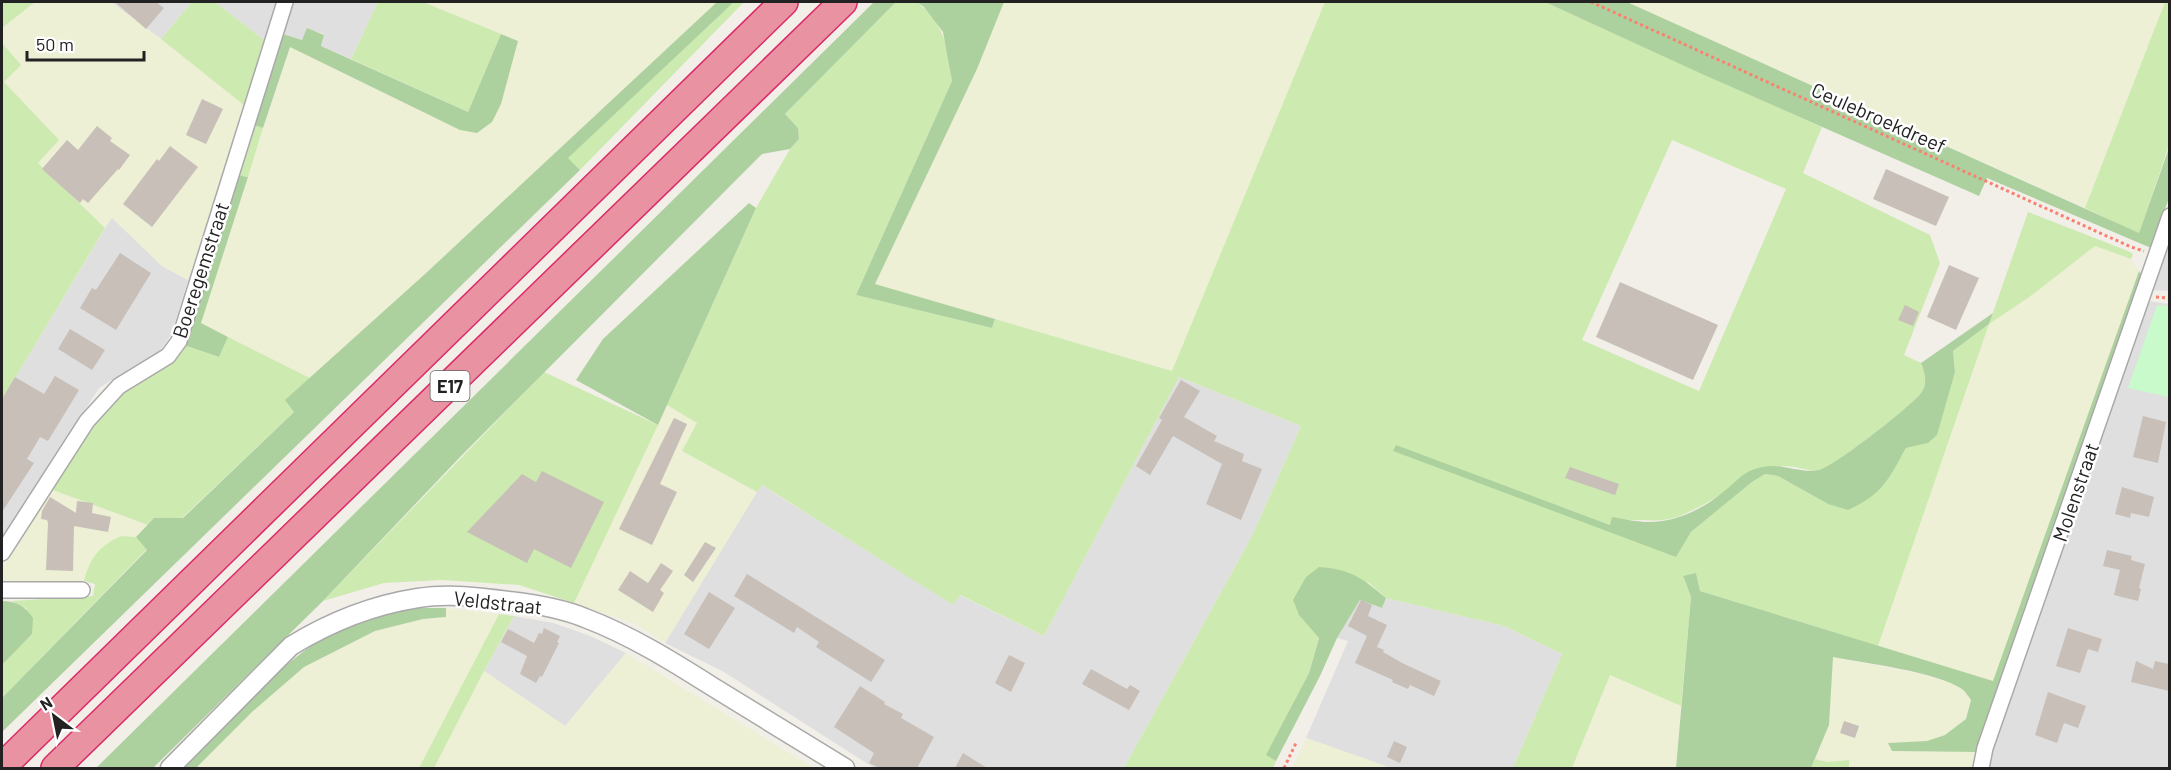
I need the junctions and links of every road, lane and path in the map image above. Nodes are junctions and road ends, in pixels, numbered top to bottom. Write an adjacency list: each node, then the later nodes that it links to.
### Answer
1 (285, 2): 7 (street, Boeregemstraat)
2 (784, 2): 11 (highway, E17)
3 (843, 2): 12 (highway, E17)
4 (1591, 2): 6 (path, Ceulebroekdreef)
5 (2169, 216): 6 (street, Molenstraat)
6 (2156, 255): 16 (street, Molenstraat)
7 (2, 553)
8 (2, 590): 9 (street)
9 (82, 590)
10 (1297, 741): 15 (path)
11 (2, 767)
12 (55, 768)
13 (170, 768): 14 (street, Veldstraat)
14 (845, 768)
15 (1284, 768)
16 (1981, 768)

